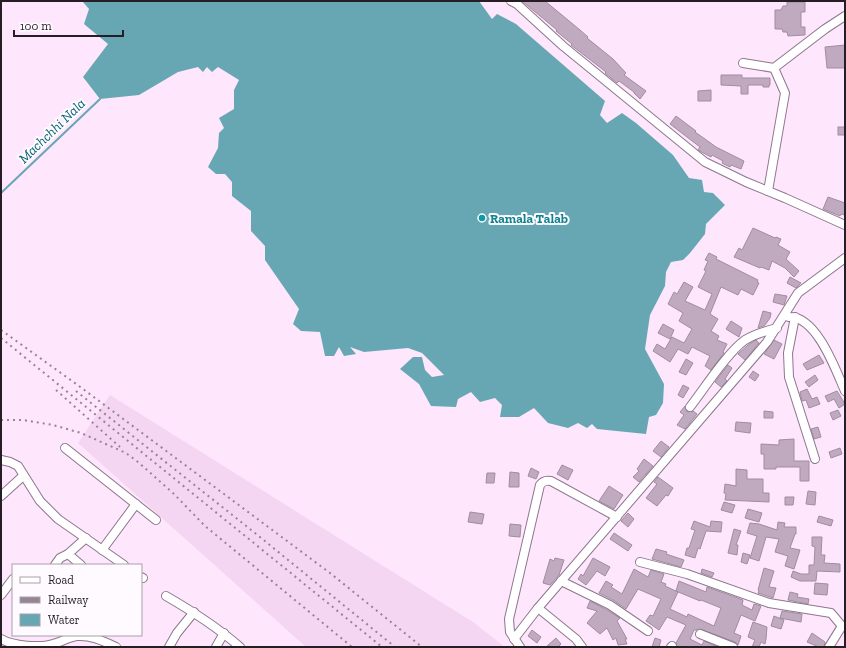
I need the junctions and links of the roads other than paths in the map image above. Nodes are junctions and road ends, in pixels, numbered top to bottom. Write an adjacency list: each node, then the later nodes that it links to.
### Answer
1 (511, 1): 5 (street)
2 (845, 16): 4 (street)
3 (743, 63): 4 (street)
4 (774, 68): 5 (street)
5 (768, 191): 6 (street)
6 (845, 225)
7 (845, 258): 9 (street)
8 (794, 317): 9 (street); 11 (street); 14 (street)
9 (784, 318): 10 (street)
10 (777, 328): 12 (street); 19 (street)
11 (845, 391)
12 (690, 407)
13 (65, 448): 18 (street)
14 (815, 459)
15 (1, 460): 16 (street)
16 (23, 476): 17 (street); 21 (street)
17 (1, 496)
18 (136, 504): 20 (street); 22 (street)
19 (617, 517): 29 (street); 39 (street)
20 (156, 520)
21 (86, 538): 22 (street); 23 (street)
22 (102, 550): 27 (street)
23 (68, 554): 25 (street); 26 (street)
24 (640, 562): 34 (street)
25 (55, 564)
26 (80, 564)
27 (120, 564)
28 (12, 580): 30 (street)
29 (561, 581): 32 (street); 35 (street)
30 (1, 595)
31 (166, 596): 33 (street)
32 (538, 608): 39 (street); 45 (street)
33 (194, 612): 36 (street); 41 (street)
34 (844, 626): 47 (street)
35 (648, 631)
36 (224, 633): 42 (street); 43 (street)
37 (700, 634): 46 (street)
38 (1, 639): 40 (street)
39 (514, 639): 44 (street)
40 (116, 647)
41 (169, 647)
42 (216, 647)
43 (240, 647)
44 (520, 647)
45 (582, 647)
46 (733, 647)
47 (829, 647)

